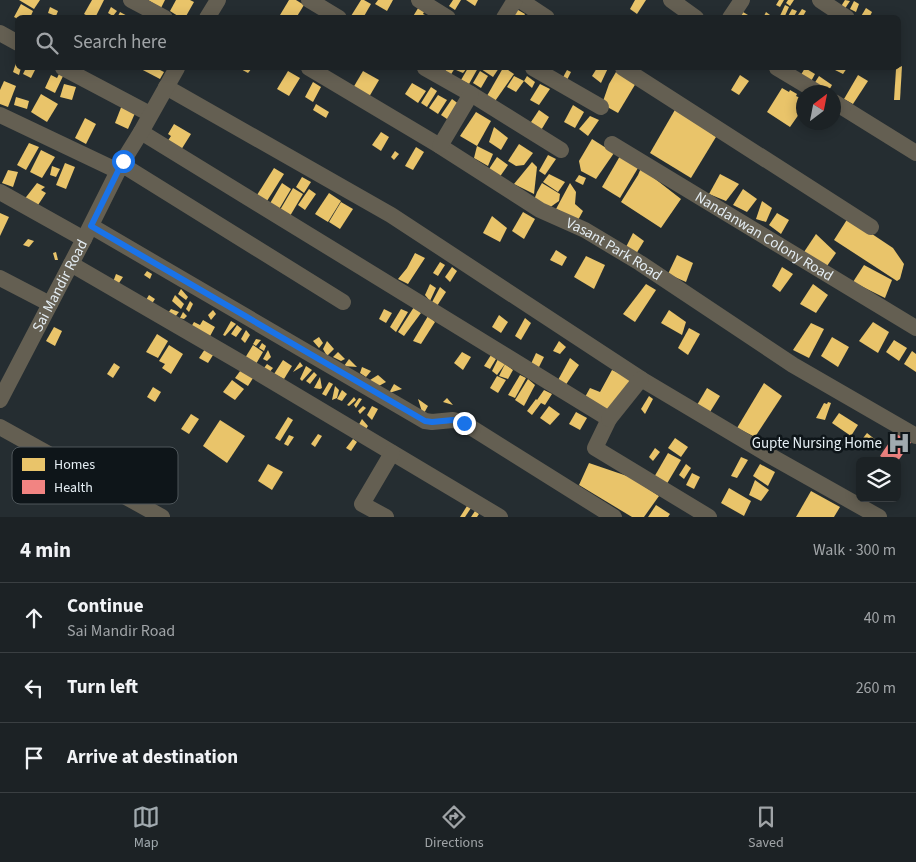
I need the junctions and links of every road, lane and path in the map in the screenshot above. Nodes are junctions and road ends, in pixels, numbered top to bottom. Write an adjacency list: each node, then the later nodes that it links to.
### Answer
1 (131, 0): 9 (street)
2 (309, 0): 10 (street)
3 (419, 0): 11 (street)
4 (515, 0): 12 (street)
5 (520, 0): 13 (street)
6 (672, 0): 14 (street)
7 (742, 0): 15 (street)
8 (820, 0): 16 (street)
9 (159, 15)
10 (334, 15)
11 (443, 15)
12 (506, 15)
13 (542, 15)
14 (692, 15)
15 (732, 15)
16 (842, 15)
17 (0, 33): 18 (street)
18 (15, 41)
19 (67, 70): 31 (street)
20 (176, 70): 27 (street, Sai Mandir Road)
21 (312, 70): 35 (street, Vasant Park Road)
22 (429, 70): 28 (street)
23 (536, 70): 30 (street)
24 (626, 70): 40 (street)
25 (779, 70): 26 (street)
26 (805, 85)
27 (166, 87): 31 (street, Sai Mandir Road); 47 (street)
28 (471, 94): 35 (street); 36 (street)
29 (841, 106): 37 (street)
30 (601, 107)
31 (150, 114): 33 (street, Sai Mandir Road)
32 (0, 115): 38 (street)
33 (141, 132): 38 (street, Sai Mandir Road); 49 (street)
34 (612, 144): 46 (street, Nandanwan Colony Road)
35 (440, 146): 51 (street, Vasant Park Road)
36 (561, 150)
37 (916, 153)
38 (119, 168): 41 (street, Sai Mandir Road); 44 (street)
39 (0, 192): 41 (street)
40 (871, 227)
41 (88, 233): 42 (street, Sai Mandir Road); 58 (street)
42 (71, 264): 45 (street, Sai Mandir Road); 53 (street)
43 (0, 278): 45 (street)
44 (343, 302)
45 (50, 304): 48 (street, Sai Mandir Road)
46 (916, 328)
47 (641, 378): 49 (street); 60 (street)
48 (0, 400)
49 (609, 419): 59 (street)
50 (0, 427): 52 (street)
51 (916, 436)
52 (36, 447)
53 (392, 452): 56 (street); 57 (street)
54 (139, 504): 55 (street)
55 (162, 517)
56 (386, 517)
57 (500, 517)
58 (614, 517)
59 (709, 517)
60 (879, 517)

